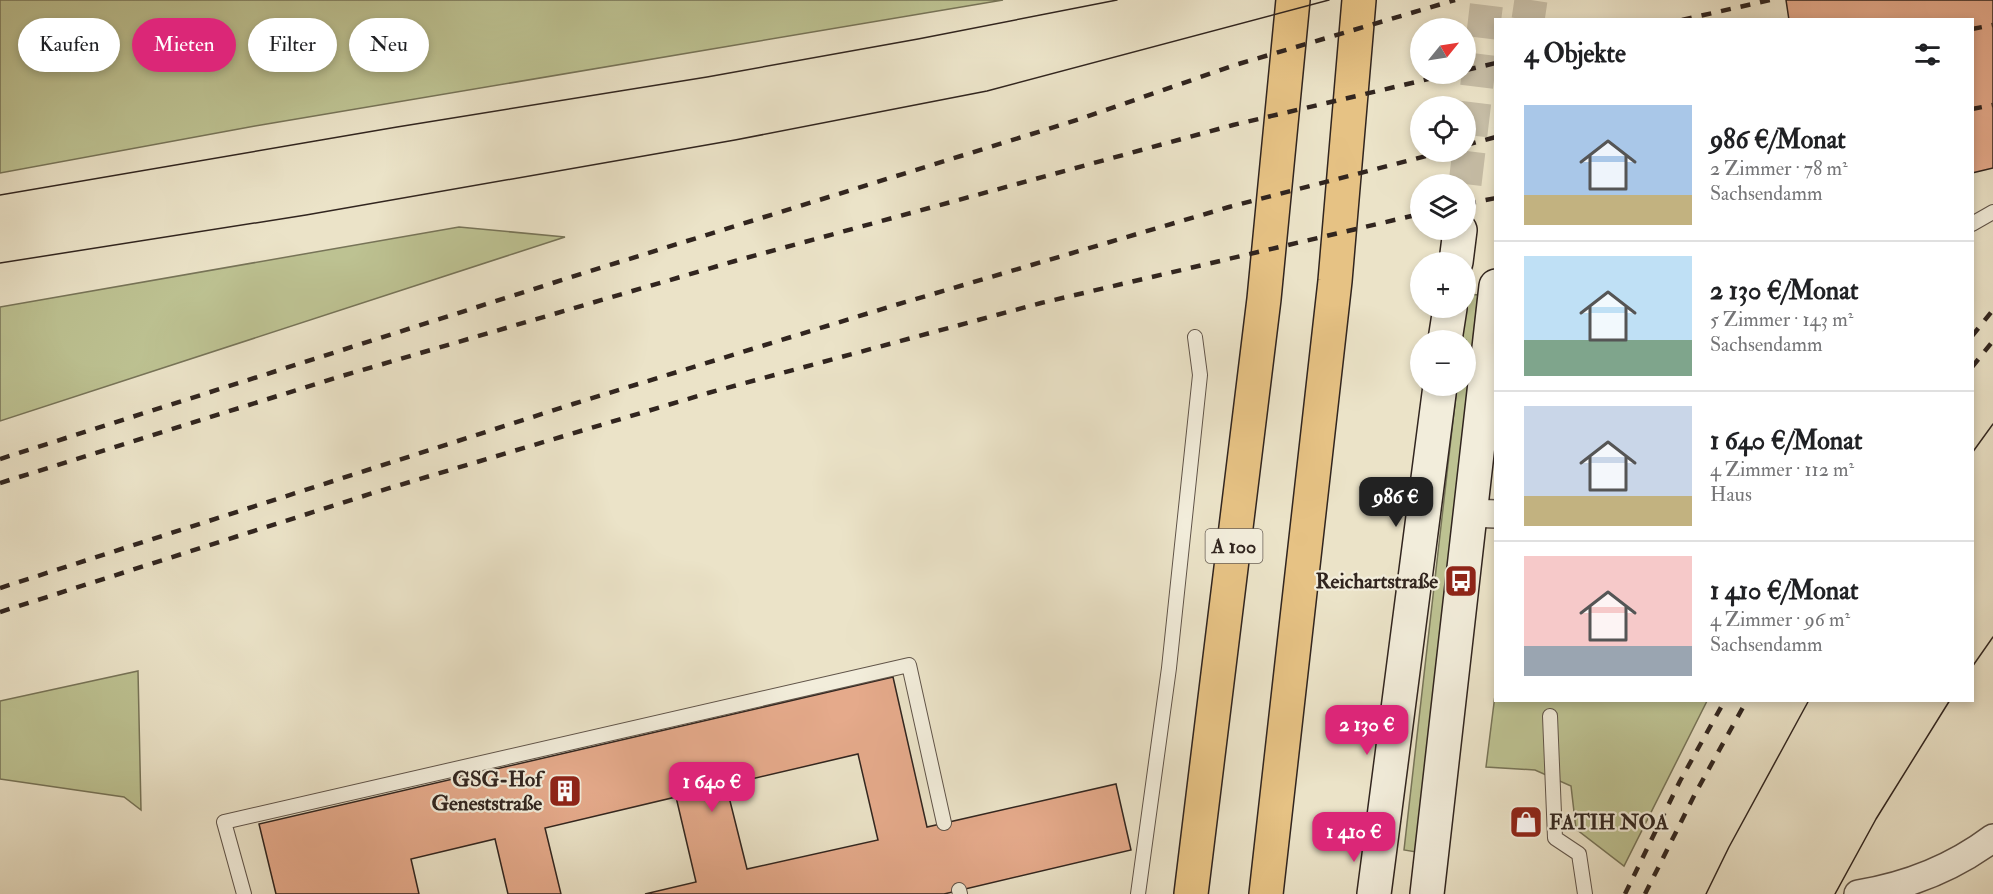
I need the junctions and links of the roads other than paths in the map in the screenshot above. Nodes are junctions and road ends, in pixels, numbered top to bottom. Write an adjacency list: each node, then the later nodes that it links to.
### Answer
1 (1293, 0): 14 (highway, A 100)
2 (1359, 0): 15 (highway)
3 (1993, 212): 4 (lane)
4 (1974, 223)
5 (1494, 319): 8 (main road)
6 (1194, 337): 13 (lane)
7 (1439, 396): 16 (main road)
8 (1482, 514): 17 (main road)
9 (1550, 716): 18 (lane)
10 (944, 824): 12 (lane)
11 (1993, 838): 19 (street)
12 (244, 894)
13 (1138, 894)
14 (1191, 894)
15 (1266, 894)
16 (1374, 894)
17 (1427, 894)
18 (1585, 894)
19 (1858, 894)

